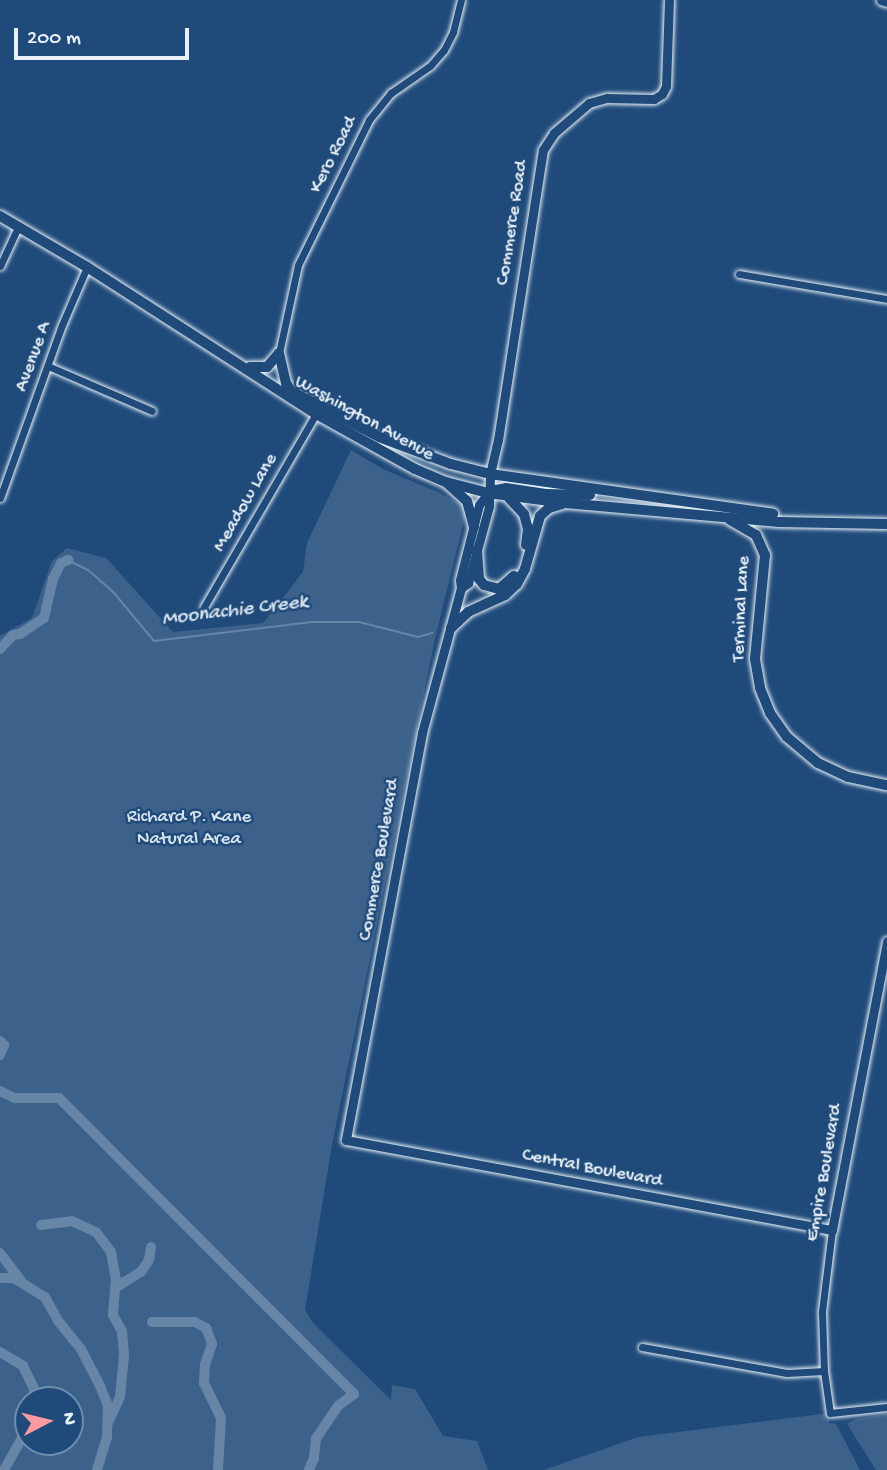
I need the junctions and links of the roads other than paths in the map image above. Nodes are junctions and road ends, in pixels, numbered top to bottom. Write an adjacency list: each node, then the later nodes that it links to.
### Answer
1 (461, 0): 12 (street, Kero Road)
2 (669, 0): 18 (street, Commerce Road)
3 (881, 0): 4 (street)
4 (887, 2)
5 (0, 208): 14 (main road, Washington Avenue)
6 (0, 216): 7 (main road, Washington Avenue)
7 (18, 227): 8 (street); 9 (main road, Washington Avenue)
8 (0, 266)
9 (87, 267): 13 (street, Avenue A); 17 (main road, Washington Avenue)
10 (739, 274): 11 (street)
11 (887, 299)
12 (279, 353): 14 (main road); 15 (main road)
13 (48, 366): 16 (street); 23 (street, Avenue A)
14 (250, 367): 15 (main road, Washington Avenue)
15 (292, 391): 18 (main road, Washington Avenue)
16 (152, 411)
17 (316, 414): 19 (main road, Washington Avenue); 31 (street, Meadow Lane)
18 (490, 474): 20 (street, Commerce Road); 21 (main road, Washington Avenue)
19 (446, 482): 20 (main road, Washington Avenue); 28 (main road)
20 (488, 494): 21 (main road); 22 (main road, Washington Avenue); 28 (street, Commerce Boulevard); 29 (street, Commerce Boulevard)
21 (621, 494): 26 (main road, Washington Avenue)
22 (507, 496): 24 (main road, Washington Avenue); 29 (main road)
23 (0, 498)
24 (565, 503): 25 (main road, Washington Avenue); 32 (main road)
25 (716, 515): 26 (main road, Washington Avenue); 33 (main road, Terminal Lane)
26 (842, 523): 27 (main road, Washington Avenue)
27 (887, 524)
28 (474, 527): 30 (street, Commerce Boulevard)
29 (477, 550): 30 (street, Commerce Boulevard)
30 (461, 588): 32 (street, Commerce Boulevard)
31 (204, 607)
32 (451, 628): 35 (street, Commerce Boulevard)
33 (887, 785)
34 (887, 940): 36 (street, Empire Boulevard)
35 (346, 1140): 36 (street, Central Boulevard)
36 (832, 1230): 38 (street, Empire Boulevard)
37 (642, 1347): 38 (street)
38 (824, 1371): 39 (street, Empire Boulevard)
39 (887, 1407)

